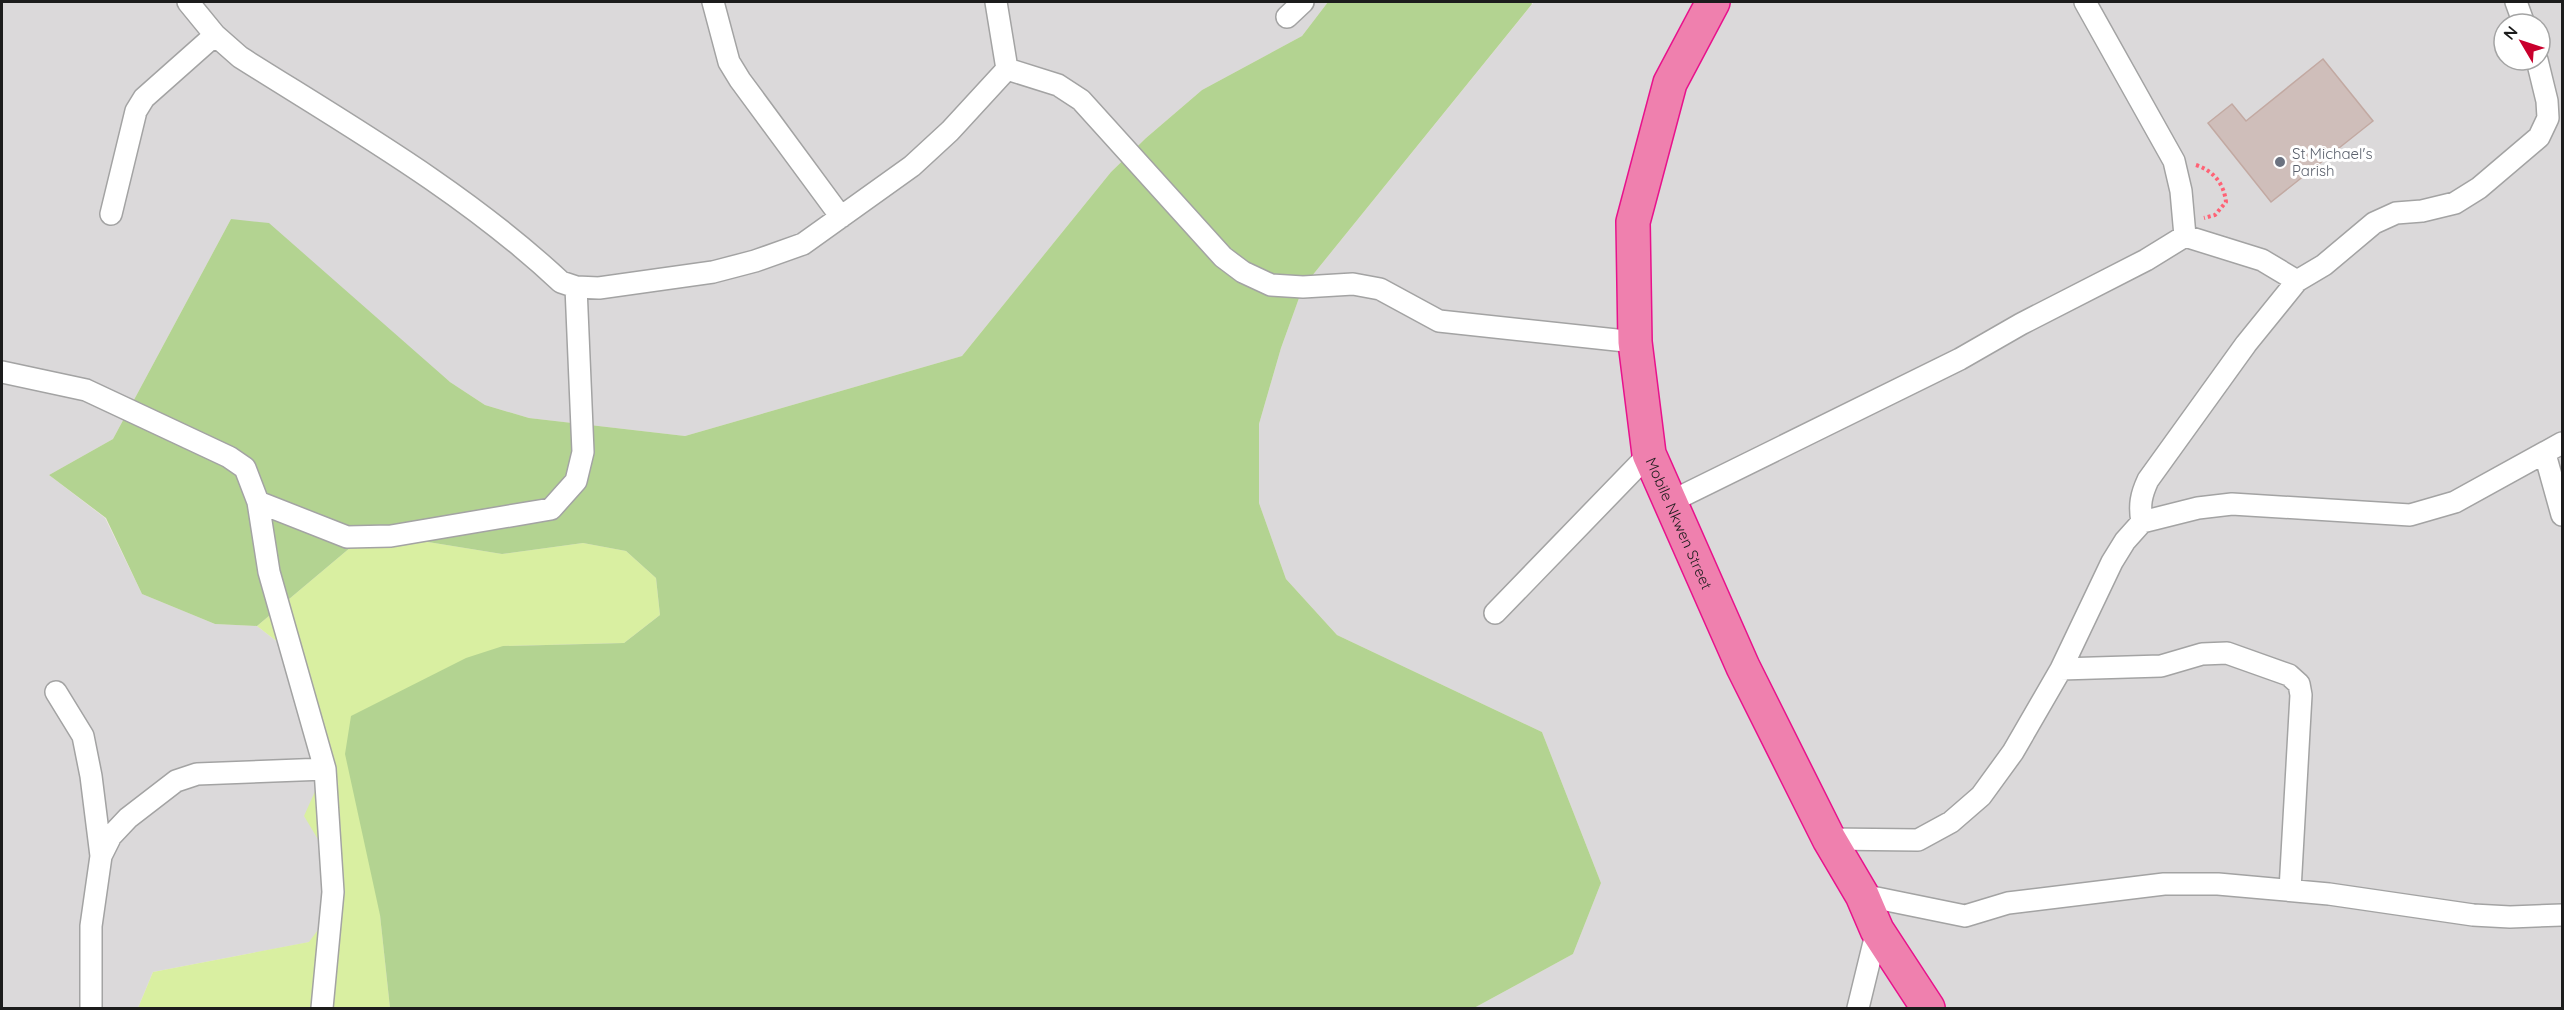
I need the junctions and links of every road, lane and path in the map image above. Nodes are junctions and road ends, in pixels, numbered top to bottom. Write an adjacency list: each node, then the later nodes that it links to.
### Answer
1 (188, 2): 8 (street)
2 (713, 2): 13 (street)
3 (996, 2): 9 (street)
4 (1303, 2): 7 (street)
5 (1713, 2): 17 (highway, Mobile Nkwen Street)
6 (2085, 2): 11 (street)
7 (1287, 17)
8 (215, 35): 12 (street); 16 (street)
9 (1007, 69): 13 (street); 17 (street)
10 (2540, 72): 15 (street)
11 (2174, 161): 14 (street); 14 (path)
12 (111, 214)
13 (841, 217): 16 (street)
14 (2184, 230): 15 (street); 22 (street)
15 (2297, 281): 24 (street)
16 (576, 287): 21 (street)
17 (1635, 342): 20 (highway, Mobile Nkwen Street)
18 (2, 372): 21 (street)
19 (2554, 449): 23 (street); 24 (street)
20 (1649, 454): 22 (highway, Mobile Nkwen Street); 25 (street)
21 (258, 502): 28 (street)
22 (1670, 502): 29 (highway, Mobile Nkwen Street)
23 (2562, 515)
24 (2142, 522): 26 (street)
25 (1495, 613)
26 (2061, 669): 29 (street); 31 (street)
27 (56, 692): 30 (street)
28 (325, 769): 30 (street); 36 (street)
29 (1828, 840): 32 (highway, Mobile Nkwen Street)
30 (101, 856): 35 (street)
31 (2290, 890): 32 (street); 33 (street)
32 (1863, 895): 34 (highway, Mobile Nkwen Street)
33 (2562, 915)
34 (1878, 930): 37 (street); 38 (highway, Mobile Nkwen Street)
35 (91, 1008)
36 (322, 1008)
37 (1858, 1008)
38 (1928, 1008)

